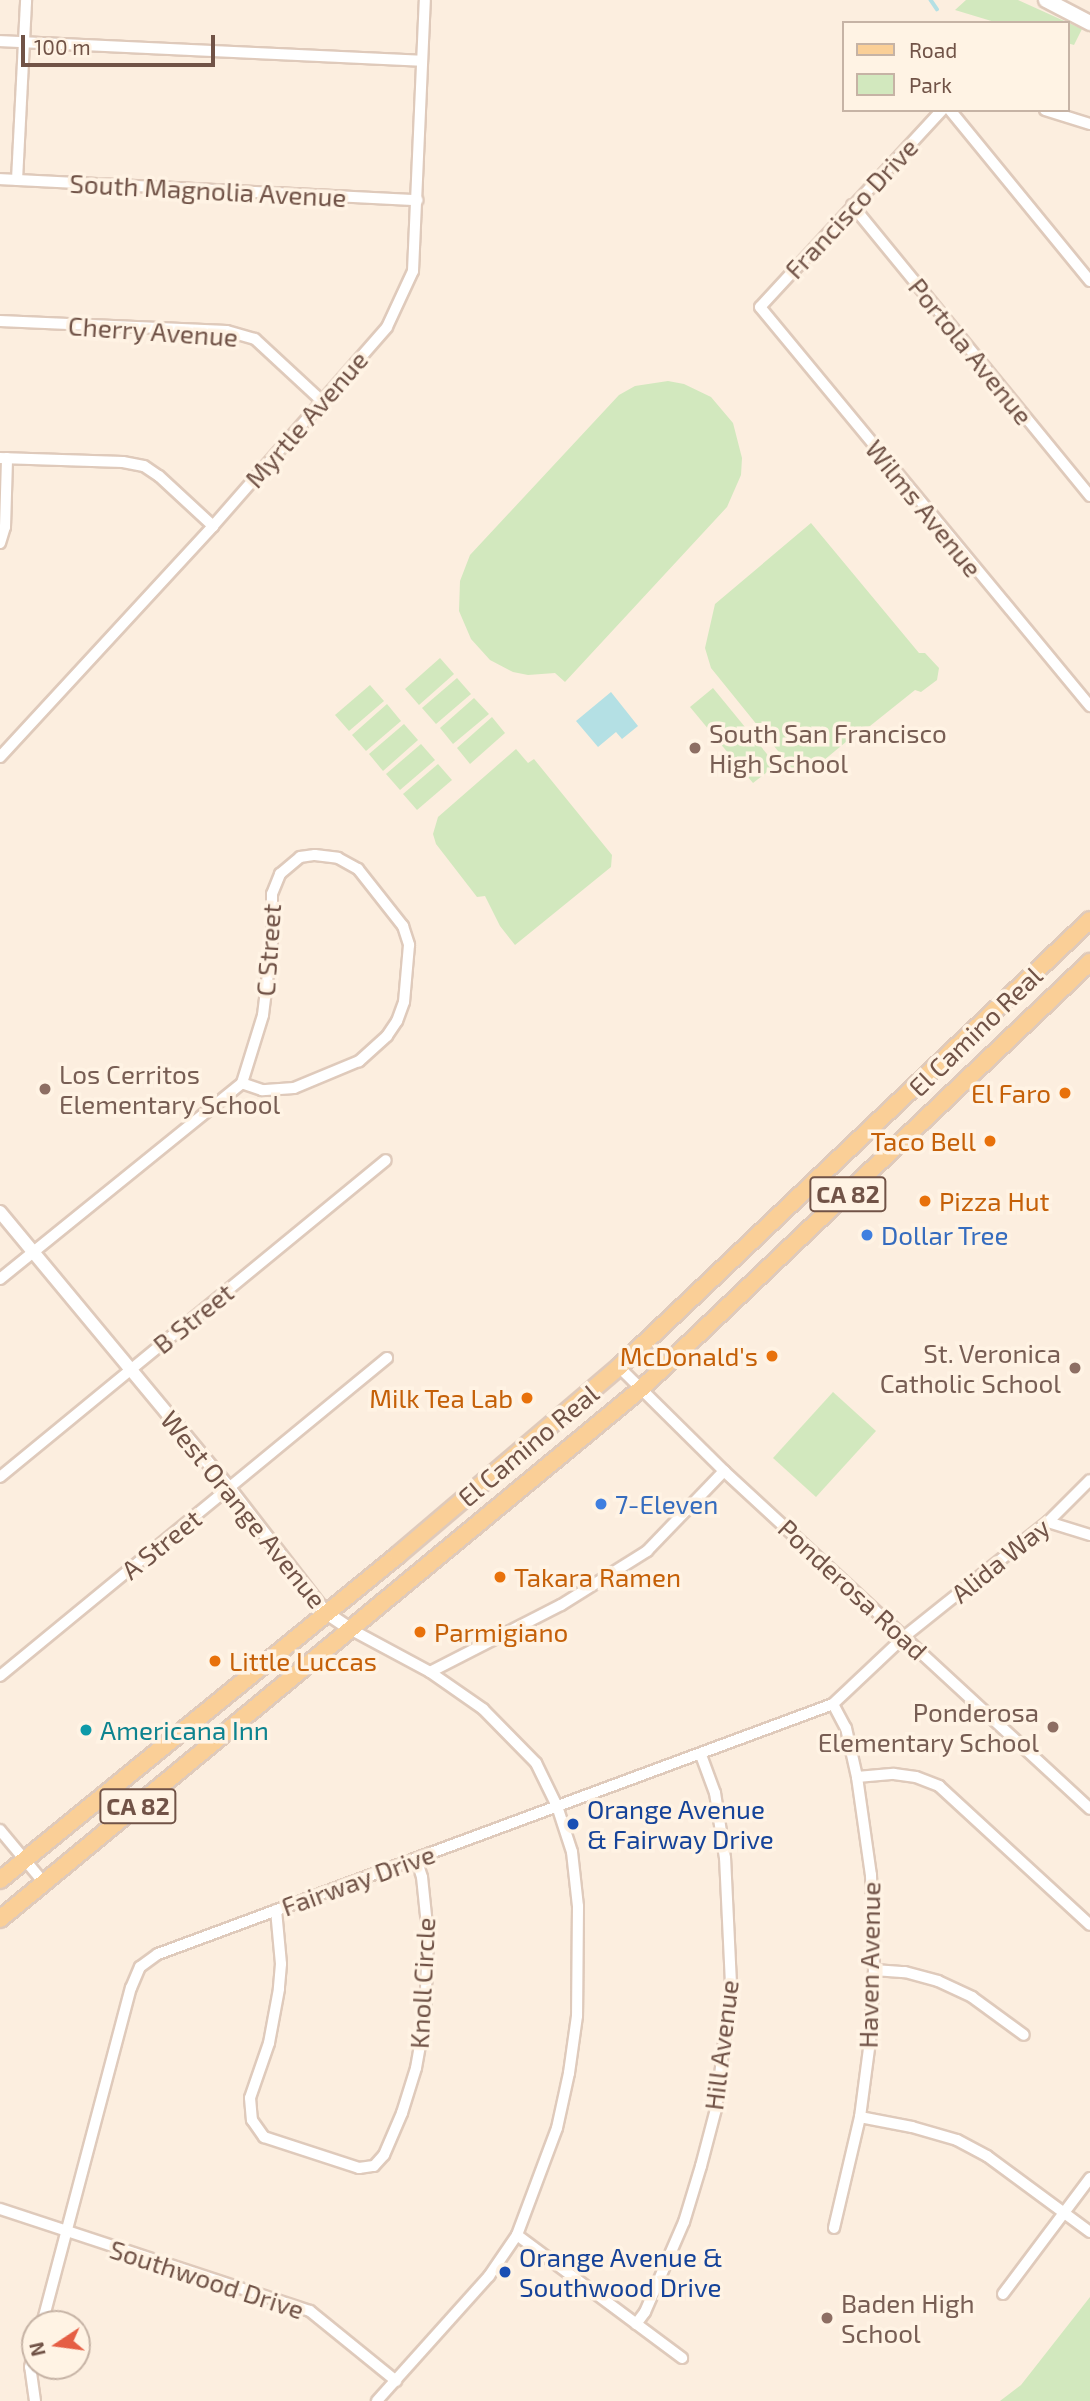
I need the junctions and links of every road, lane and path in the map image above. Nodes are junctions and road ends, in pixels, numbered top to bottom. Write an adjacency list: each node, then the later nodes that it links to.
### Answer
1 (26, 0): 6 (street)
2 (425, 0): 7 (street, Myrtle Avenue)
3 (1046, 0): 4 (main road)
4 (1090, 23)
5 (0, 41): 6 (street)
6 (24, 42): 7 (street); 13 (street)
7 (422, 61): 14 (street, Myrtle Avenue)
8 (940, 112): 15 (street, Francisco Drive)
9 (952, 112): 16 (street)
10 (1051, 112): 11 (street)
11 (1090, 124)
12 (0, 179): 13 (street, South Magnolia Avenue)
13 (18, 180): 14 (street, South Magnolia Avenue)
14 (417, 200): 19 (street, Myrtle Avenue)
15 (852, 205): 17 (street, Francisco Drive); 21 (street, Portola Avenue)
16 (1090, 281)
17 (760, 307): 24 (street, Wilms Avenue)
18 (0, 321): 19 (street, Cherry Avenue)
19 (323, 402): 22 (street, Myrtle Avenue)
20 (3, 458): 22 (street); 23 (street)
21 (1090, 496)
22 (213, 526): 25 (street, Myrtle Avenue)
23 (0, 543)
24 (1089, 707)
25 (0, 757)
26 (1090, 920): 34 (main road, El Camino Real / CA 82)
27 (1090, 962): 36 (main road, El Camino Real / CA 82)
28 (242, 1083): 28 (street, C Street); 31 (street)
29 (386, 1160): 35 (street, B Street)
30 (0, 1212): 31 (street, West Orange Avenue)
31 (33, 1252): 32 (street); 35 (street, West Orange Avenue)
32 (0, 1279)
33 (387, 1358): 40 (street, A Street)
34 (619, 1367): 36 (street, Ponderosa Road); 43 (main road, El Camino Real / CA 82)
35 (131, 1369): 38 (street, B Street); 40 (street, West Orange Avenue)
36 (643, 1387): 37 (street, Ponderosa Road); 44 (main road, El Camino Real / CA 82)
37 (724, 1471): 45 (street, Ponderosa Road); 46 (street)
38 (0, 1477)
39 (1090, 1480): 41 (street, Alida Way)
40 (229, 1488): 43 (street, West Orange Avenue); 47 (street, A Street)
41 (1048, 1522): 42 (street); 45 (street, Alida Way)
42 (1090, 1535)
43 (325, 1612): 44 (street, West Orange Avenue); 55 (main road, El Camino Real / CA 82)
44 (352, 1630): 46 (street, West Orange Avenue); 57 (main road, El Camino Real / CA 82)
45 (905, 1636): 48 (street, Fairway Drive); 52 (street, Ponderosa Road)
46 (430, 1672): 51 (street, West Orange Avenue)
47 (0, 1676)
48 (833, 1704): 49 (street, Fairway Drive); 50 (street, Haven Avenue)
49 (701, 1755): 51 (street, Fairway Drive); 73 (street, Hill Avenue)
50 (858, 1777): 60 (street); 61 (street, Haven Avenue)
51 (557, 1806): 54 (street, Fairway Drive); 70 (street, West Orange Avenue)
52 (1090, 1809)
53 (0, 1830): 55 (street)
54 (416, 1859): 58 (street, Fairway Drive); 58 (street, Knoll Circle)
55 (25, 1860): 56 (main road, El Camino Real / CA 82); 57 (street)
56 (0, 1880)
57 (45, 1884): 59 (main road, El Camino Real / CA 82)
58 (276, 1910): 68 (street, Fairway Drive)
59 (0, 1919)
60 (1090, 1925)
61 (874, 1970): 62 (street); 63 (street, Haven Avenue)
62 (1024, 2035)
63 (860, 2117): 66 (street); 67 (street, Haven Avenue)
64 (1090, 2178): 66 (street)
65 (0, 2209): 68 (street, Southwood Drive)
66 (1064, 2213): 69 (street); 71 (street)
67 (835, 2228)
68 (66, 2232): 72 (street, Fairway Drive); 76 (street, Southwood Drive)
69 (1090, 2232)
70 (517, 2235): 73 (street); 76 (street, West Orange Avenue)
71 (1003, 2294)
72 (46, 2310)
73 (636, 2323): 74 (street)
74 (682, 2358)
75 (32, 2380): 77 (street)
76 (396, 2381): 78 (street, West Orange Avenue)
77 (35, 2401)
78 (377, 2401)

